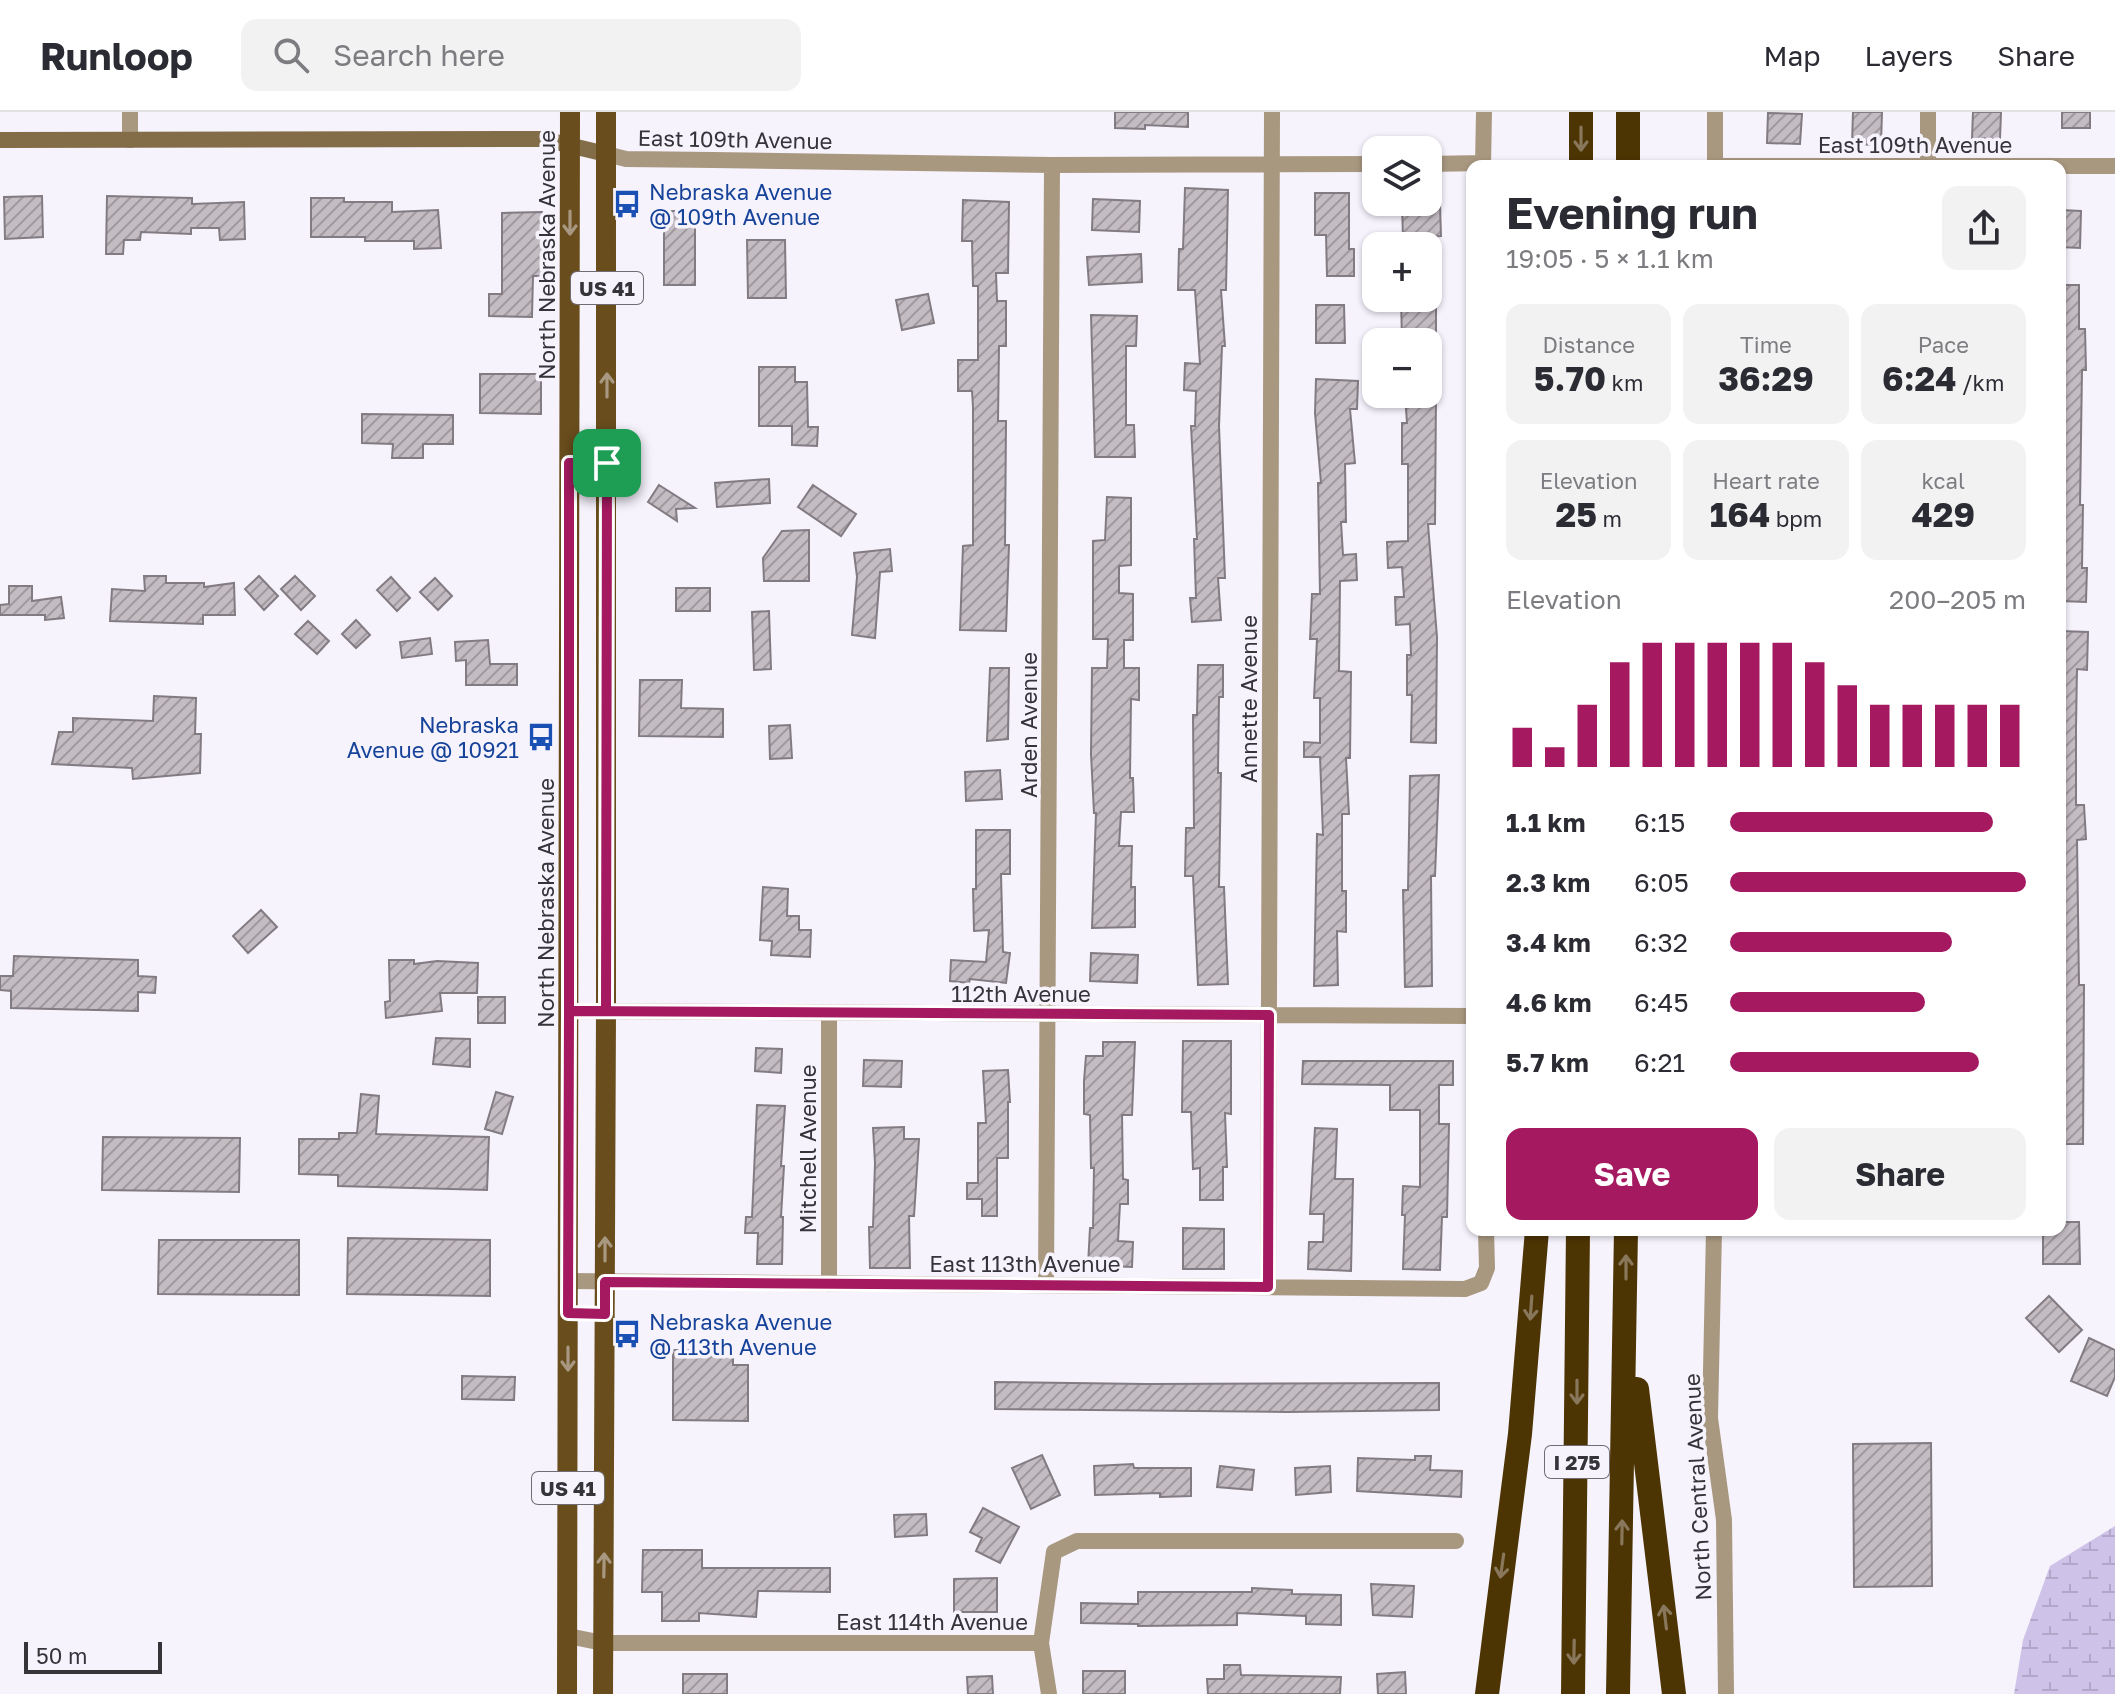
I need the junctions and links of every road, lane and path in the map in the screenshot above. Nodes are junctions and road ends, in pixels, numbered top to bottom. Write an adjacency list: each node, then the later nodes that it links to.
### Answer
1 (130, 112): 11 (street)
2 (570, 112): 12 (main road, North Nebraska Avenue / US 41)
3 (606, 112): 13 (main road, US 41)
4 (1272, 112): 22 (street, Annette Avenue)
5 (1484, 112): 14 (street)
6 (1581, 112): 15 (highway, one-way to 15)
7 (1628, 112): 16 (highway)
8 (1715, 112): 17 (street)
9 (1928, 112): 18 (street)
10 (0, 140): 11 (street, East 109th Avenue)
11 (130, 140): 12 (street, East 109th Avenue)
12 (570, 145): 13 (street, East 109th Avenue); 26 (main road, North Nebraska Avenue / US 41, one-way to 26)
13 (606, 154): 21 (street, East 109th Avenue); 27 (main road, US 41, one-way to 13)
14 (1483, 160)
15 (1581, 160)
16 (1628, 160)
17 (1715, 160)
18 (1928, 160)
19 (1362, 164): 22 (street, East 109th Avenue)
20 (1442, 164): 23 (street)
21 (1052, 165): 22 (street, East 109th Avenue); 30 (street, Arden Avenue)
22 (1271, 165): 32 (street, Annette Avenue)
23 (1466, 165)
24 (2066, 166): 25 (street, East 109th Avenue)
25 (2115, 166)
26 (569, 463): 27 (main road); 28 (main road, North Nebraska Avenue / US 41)
27 (607, 463): 29 (main road, US 41)
28 (569, 1011): 29 (street, 112th Avenue); 39 (main road, North Nebraska Avenue / US 41)
29 (606, 1011): 31 (street, 112th Avenue); 40 (main road, US 41, one-way to 29)
30 (1049, 1014): 31 (street, 112th Avenue); 32 (street, 112th Avenue); 42 (street, Arden Avenue)
31 (829, 1015): 41 (street, Mitchell Avenue)
32 (1269, 1015): 33 (street, 112th Avenue); 43 (street, Annette Avenue)
33 (1466, 1016)
34 (1486, 1236): 43 (street, East 113th Avenue)
35 (1537, 1236): 54 (highway, one-way to 54)
36 (1578, 1236): 55 (highway, I 275, one-way to 55)
37 (1626, 1236): 44 (highway, I 275, one-way to 37)
38 (1714, 1236): 58 (street, North Central Avenue)
39 (568, 1281): 40 (street, East 113th Avenue); 45 (main road, North Nebraska Avenue / US 41)
40 (605, 1282): 41 (street, East 113th Avenue); 46 (main road, US 41)
41 (829, 1284): 42 (street, East 113th Avenue)
42 (1046, 1285): 43 (street, East 113th Avenue)
43 (1268, 1287)
44 (1626, 1304): 56 (highway, I 275, one-way to 44); 57 (highway, one-way to 44)
45 (568, 1313): 46 (main road); 48 (main road, North Nebraska Avenue / US 41, one-way to 48)
46 (605, 1314): 49 (main road, US 41, one-way to 46)
47 (1456, 1541): 50 (street, East 114th Avenue)
48 (568, 1636): 49 (street, East 114th Avenue); 51 (main road, North Nebraska Avenue / US 41)
49 (603, 1643): 50 (street, East 114th Avenue); 52 (main road, US 41)
50 (1041, 1643): 53 (street)
51 (567, 1694)
52 (603, 1694)
53 (1049, 1694)
54 (1487, 1694)
55 (1573, 1694)
56 (1618, 1694)
57 (1674, 1694)
58 (1726, 1694)

